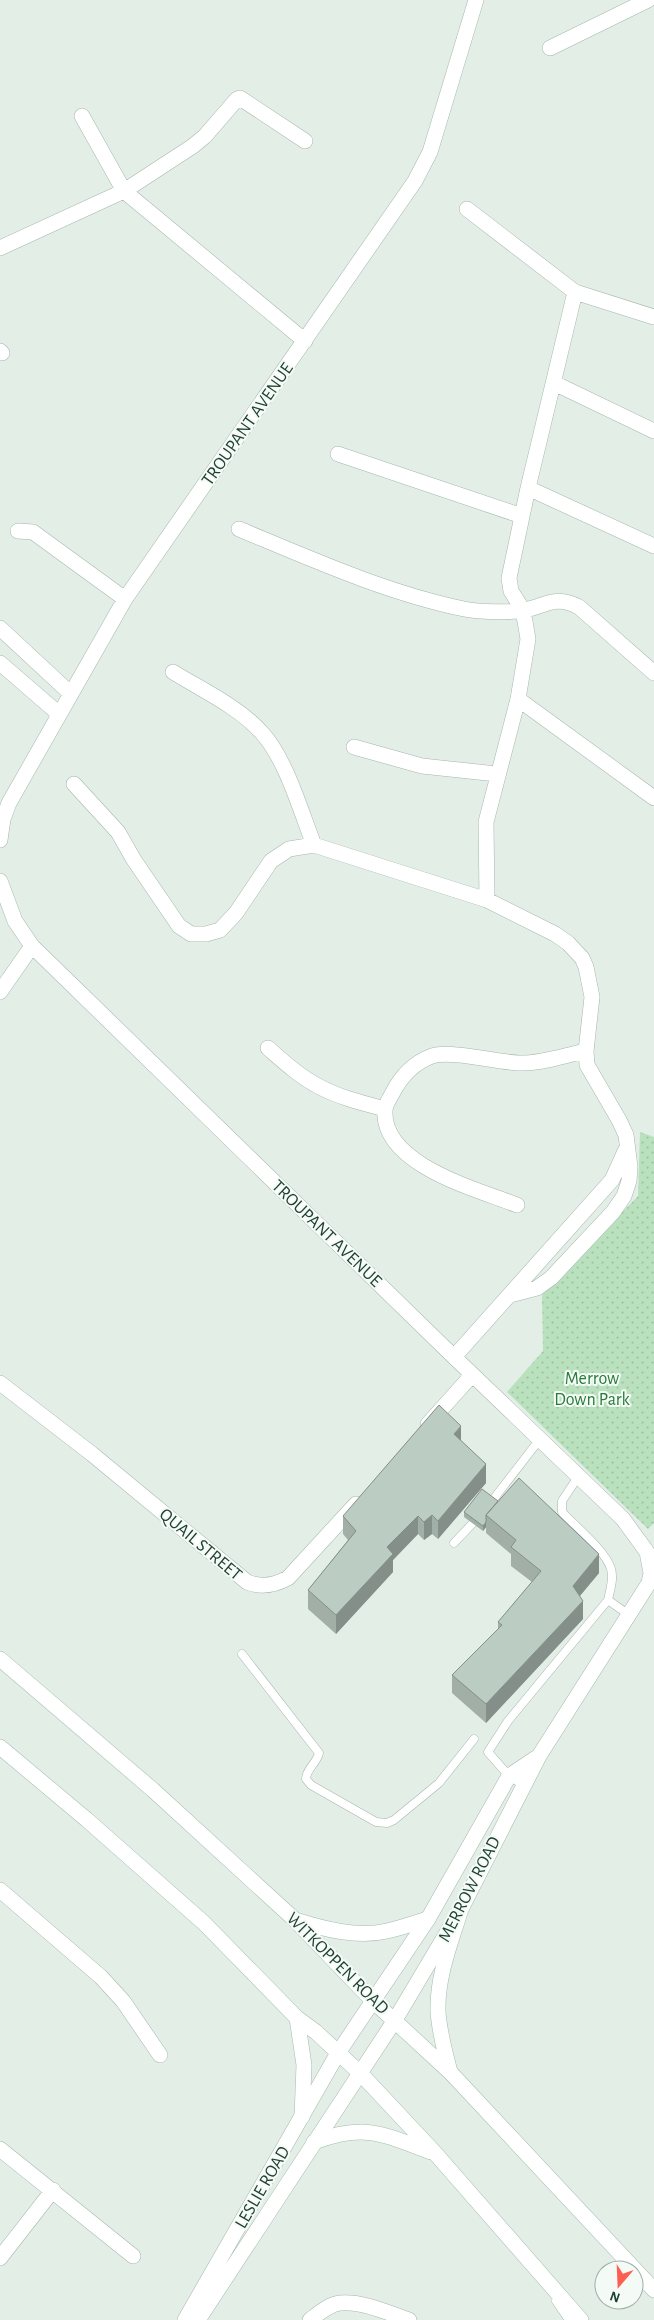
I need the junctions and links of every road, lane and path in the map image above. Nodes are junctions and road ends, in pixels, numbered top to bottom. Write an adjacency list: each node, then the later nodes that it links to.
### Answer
1 (476, 0): 11 (street, TROUPANT AVENUE)
2 (648, 0): 3 (street)
3 (550, 48)
4 (82, 116): 6 (street)
5 (305, 141): 6 (street)
6 (124, 190): 8 (street); 11 (street)
7 (466, 209): 9 (street)
8 (0, 248)
9 (575, 292): 10 (street); 12 (street)
10 (654, 317)
11 (305, 341): 20 (street, TROUPANT AVENUE)
12 (554, 383): 13 (street); 15 (street)
13 (654, 432)
14 (338, 454): 16 (street)
15 (528, 488): 16 (street); 19 (street)
16 (522, 516): 21 (street)
17 (239, 529): 21 (street)
18 (18, 531): 20 (street)
19 (654, 546)
20 (125, 599): 26 (street, TROUPANT AVENUE)
21 (523, 610): 25 (street); 27 (street)
22 (0, 628): 26 (street)
23 (0, 663): 28 (street)
24 (173, 672): 34 (street)
25 (654, 673)
26 (71, 694): 28 (street, TROUPANT AVENUE)
27 (518, 699): 30 (street); 32 (street)
28 (59, 714): 33 (street, TROUPANT AVENUE)
29 (354, 747): 30 (street)
30 (497, 774): 36 (street)
31 (74, 784): 34 (street)
32 (654, 798)
33 (0, 840)
34 (314, 845): 36 (street)
35 (0, 881): 37 (street, TROUPANT AVENUE)
36 (487, 900): 40 (street)
37 (32, 946): 38 (street); 45 (street, TROUPANT AVENUE)
38 (0, 992)
39 (268, 1048): 41 (street)
40 (586, 1051): 41 (street); 42 (street)
41 (385, 1109): 43 (street)
42 (626, 1149): 44 (street); 44 (street)
43 (517, 1205)
44 (510, 1295): 45 (street)
45 (454, 1357): 46 (street, TROUPANT AVENUE)
46 (472, 1375): 48 (street); 49 (street, TROUPANT AVENUE)
47 (0, 1383): 51 (street, QUAIL STREET)
48 (420, 1433)
49 (540, 1439): 50 (street, TROUPANT AVENUE); 52 (lane)
50 (578, 1477): 55 (street, TROUPANT AVENUE); 56 (lane)
51 (367, 1491)
52 (492, 1501)
53 (473, 1523): 54 (lane)
54 (454, 1543)
55 (649, 1583): 57 (street, MERROW ROAD)
56 (608, 1600): 57 (lane); 63 (lane)
57 (629, 1615): 62 (street, MERROW ROAD)
58 (242, 1654): 60 (lane)
59 (0, 1659): 67 (street, WITKOPPEN ROAD)
60 (474, 1739)
61 (0, 1747): 70 (street)
62 (539, 1756): 63 (street, MERROW ROAD); 64 (street, MERROW ROAD)
63 (510, 1776): 64 (lane); 68 (street, MERROW ROAD)
64 (523, 1785): 66 (street, MERROW ROAD)
65 (1, 1893): 73 (street)
66 (461, 1909): 71 (street, MERROW ROAD); 74 (street)
67 (294, 1919): 68 (street); 69 (street, WITKOPPEN ROAD)
68 (428, 1919): 69 (street, MERROW ROAD)
69 (373, 2000): 71 (street, WITKOPPEN ROAD); 72 (street, MERROW ROAD)
70 (297, 2018): 72 (street); 76 (street)
71 (395, 2020): 74 (street, WITKOPPEN ROAD); 75 (street, MERROW ROAD)
72 (338, 2053): 75 (street); 76 (street, LESLIE ROAD)
73 (160, 2055)
74 (450, 2072): 84 (street, WITKOPPEN ROAD)
75 (361, 2074): 77 (street, LESLIE ROAD); 79 (street)
76 (302, 2118): 85 (street, LESLIE ROAD)
77 (314, 2142): 79 (street); 86 (street, LESLIE ROAD)
78 (0, 2149): 80 (street)
79 (435, 2153): 81 (street)
80 (53, 2190): 82 (street); 83 (street)
81 (518, 2250): 89 (lane); 90 (street)
82 (133, 2256)
83 (0, 2258)
84 (654, 2290)
85 (185, 2320)
86 (198, 2320)
87 (310, 2320): 88 (street)
88 (409, 2320)
89 (569, 2320)
90 (581, 2320)

